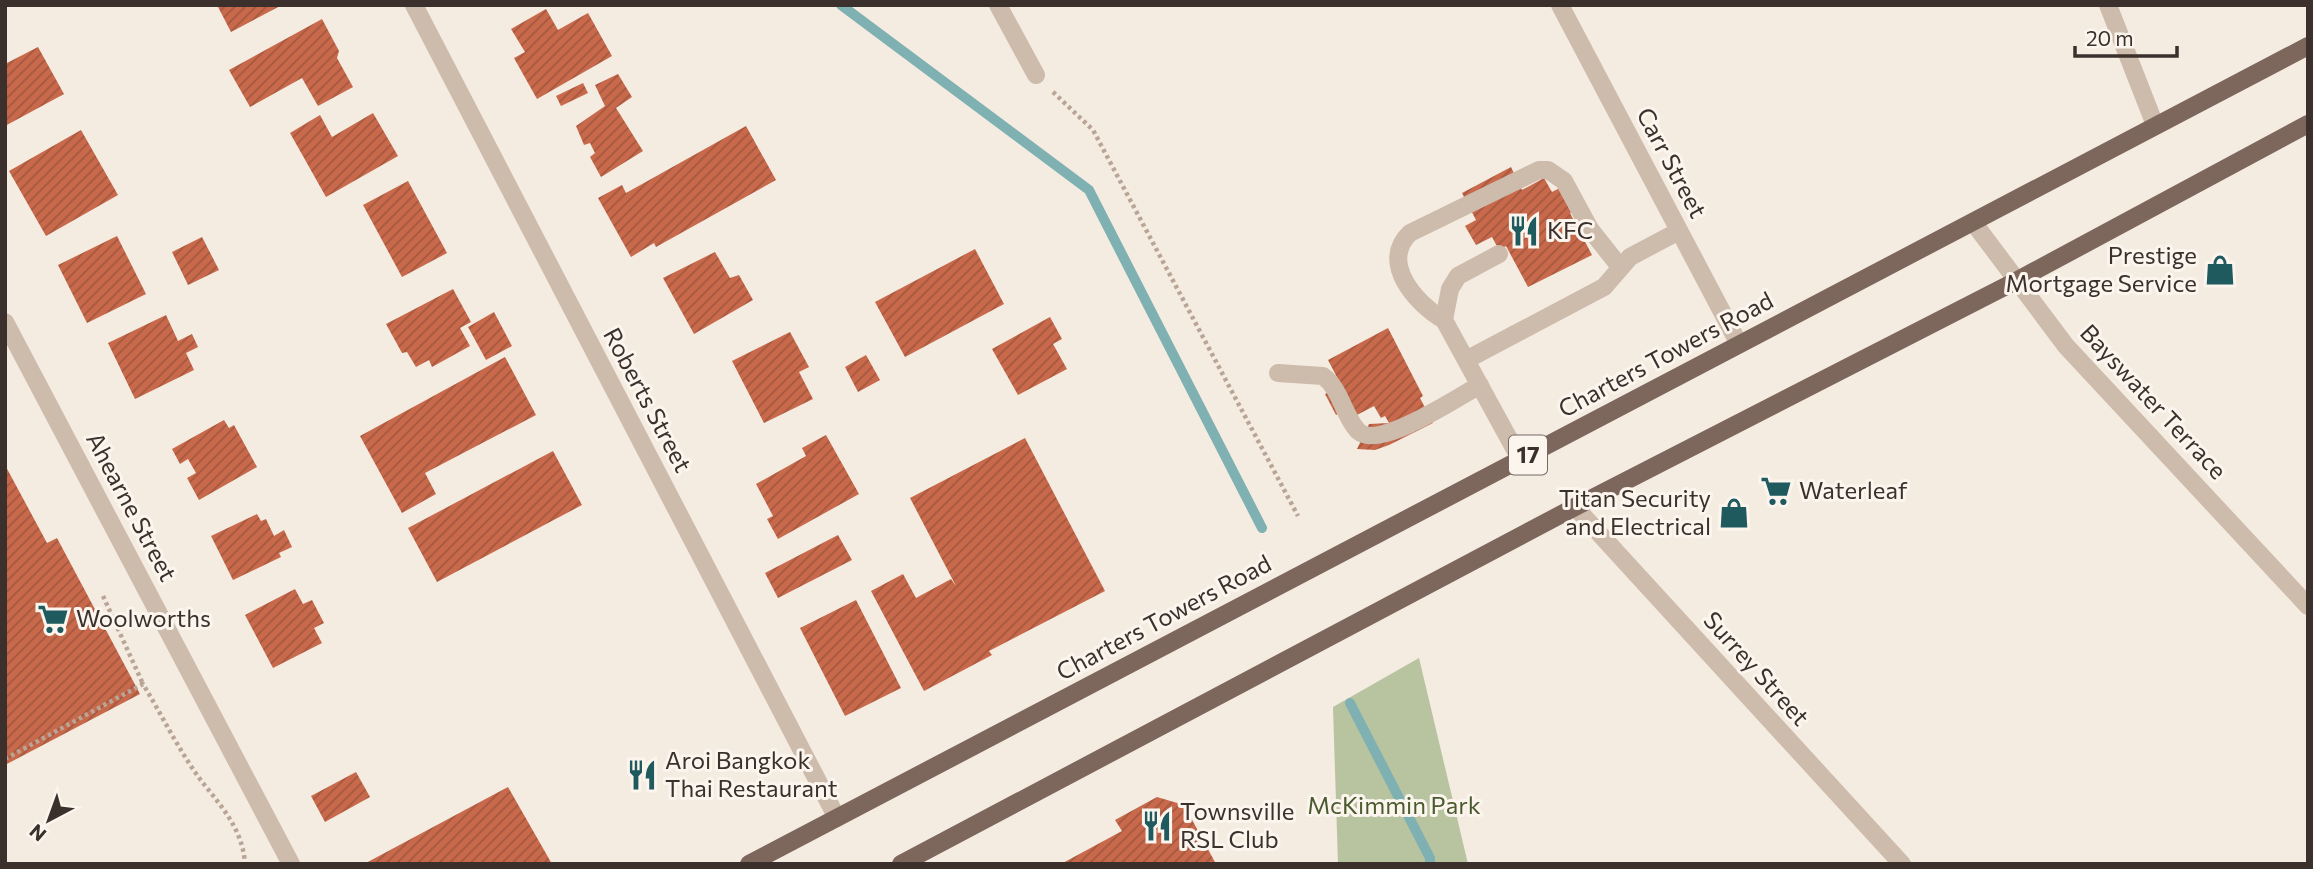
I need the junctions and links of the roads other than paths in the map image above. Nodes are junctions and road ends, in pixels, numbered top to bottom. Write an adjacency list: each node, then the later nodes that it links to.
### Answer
1 (414, 5): 23 (street, Roberts Street)
2 (998, 5): 6 (street)
3 (1560, 5): 10 (street, Carr Street)
4 (2108, 5): 8 (street)
5 (2308, 46): 8 (main road, Charters Towers Road / 17)
6 (1036, 75)
7 (2308, 124): 13 (main road)
8 (2155, 125): 9 (main road, Charters Towers Road / 17)
9 (1973, 222): 13 (street, Bayswater Terrace); 16 (main road, Charters Towers Road / 17)
10 (1679, 231): 12 (street); 16 (street, Carr Street)
11 (1499, 254): 14 (street)
12 (1620, 267): 14 (street); 17 (street)
13 (2016, 281): 21 (main road); 22 (street, Bayswater Terrace)
14 (1444, 320): 17 (street)
15 (5, 322): 24 (street, Ahearne Street)
16 (1739, 344): 20 (main road, Charters Towers Road / 17)
17 (1466, 360): 19 (street)
18 (1278, 373): 19 (street)
19 (1480, 386): 20 (street)
20 (1520, 459): 23 (main road, Charters Towers Road / 17)
21 (1575, 506): 26 (main road); 27 (street, Surrey Street)
22 (2308, 606)
23 (837, 817): 25 (main road, Charters Towers Road / 17)
24 (290, 862)
25 (749, 864)
26 (901, 864)
27 (1902, 864)

